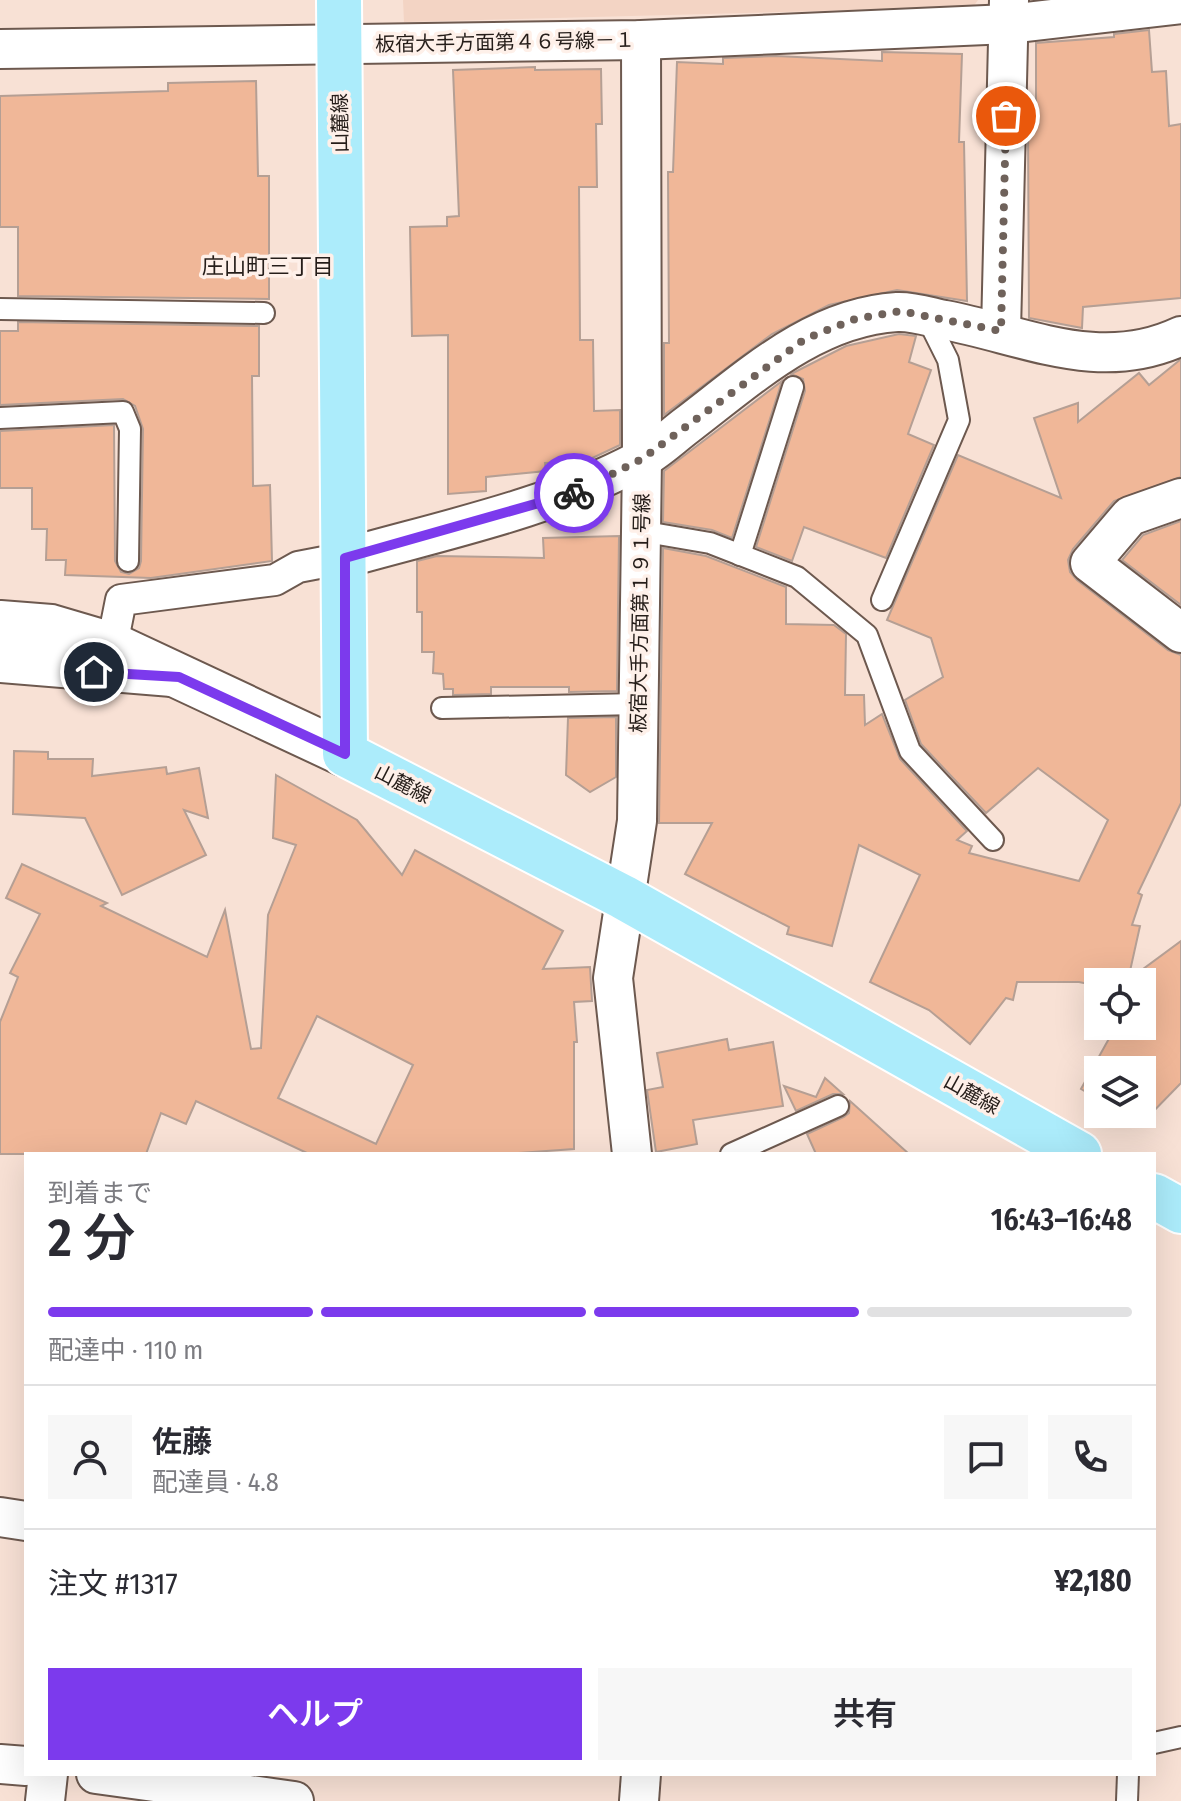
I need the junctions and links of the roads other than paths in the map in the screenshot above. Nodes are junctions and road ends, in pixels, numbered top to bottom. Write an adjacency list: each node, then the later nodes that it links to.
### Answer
1 (339, 0): 5 (main road, 山麓線)
2 (1158, 4): 3 (street, 板宿大手方面第４６号線－１)
3 (1009, 12): 4 (street, 板宿大手方面第４６号線－１); 10 (street)
4 (641, 40): 5 (street, 板宿大手方面第４６号線－１); 14 (street, 板宿大手方面第１９１号線)
5 (338, 44): 6 (street, 板宿大手方面第４６号線－１); 18 (main road, 山麓線)
6 (0, 49)
7 (0, 309): 8 (lane)
8 (264, 313)
9 (926, 316): 10 (street); 14 (street); 20 (lane)
10 (1001, 331): 11 (street)
11 (1181, 336)
12 (793, 387): 17 (lane)
13 (0, 418): 19 (lane)
14 (642, 459): 16 (street, 板宿大手方面第１９１号線); 18 (street)
15 (1181, 498): 22 (street)
16 (640, 531): 17 (lane); 26 (street, 板宿大手方面第１９１号線)
17 (740, 555): 29 (lane)
18 (345, 558): 23 (street); 28 (main road, 山麓線)
19 (128, 561)
20 (882, 600)
21 (0, 623): 23 (street)
22 (1181, 633)
23 (112, 645): 25 (street)
24 (0, 663): 25 (street)
25 (179, 677): 28 (street)
26 (638, 704): 27 (lane); 30 (street, 板宿大手方面第１９１号線)
27 (442, 708)
28 (345, 754): 30 (main road, 山麓線)
29 (993, 840)
30 (623, 897): 32 (street, 板宿大手方面第１９１号線); 34 (main road, 山麓線)
31 (838, 1106): 33 (lane)
32 (632, 1152)
33 (735, 1152)
34 (1075, 1152)
35 (1156, 1197): 36 (main road)
36 (1181, 1211)
37 (0, 1517): 38 (street)
38 (24, 1521)
39 (1181, 1737): 40 (lane)
40 (1156, 1743)
41 (0, 1764): 42 (street)
42 (24, 1766)
43 (48, 1776): 47 (street)
44 (111, 1776): 48 (street)
45 (641, 1776): 49 (street)
46 (1128, 1776): 50 (lane)
47 (45, 1801)
48 (294, 1801)
49 (639, 1801)
50 (1127, 1801)

